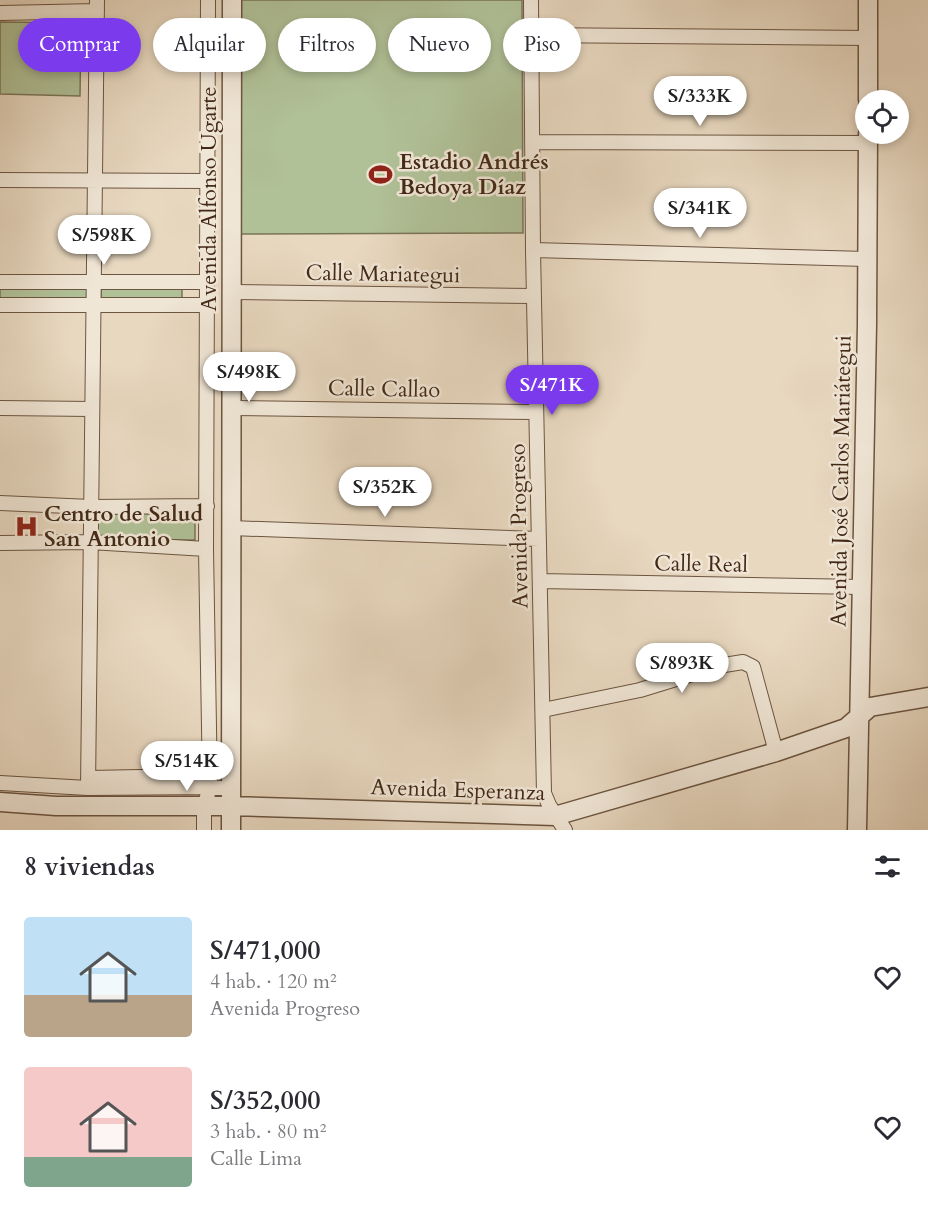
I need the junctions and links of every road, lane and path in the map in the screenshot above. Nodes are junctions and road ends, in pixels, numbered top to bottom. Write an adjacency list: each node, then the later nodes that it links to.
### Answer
1 (208, 0): 17 (street, Avenida Alfonso Ugarte)
2 (232, 0): 23 (street, Avenida Alfonso Ugarte)
3 (531, 0): 7 (street, Avenida Progreso)
4 (868, 0): 9 (street)
5 (97, 5): 6 (street); 16 (street)
6 (0, 13)
7 (531, 18)
8 (581, 35): 9 (street)
9 (868, 38): 11 (street)
10 (531, 72): 13 (street, Avenida Progreso)
11 (868, 90)
12 (855, 138): 13 (street)
13 (532, 142): 18 (street, Avenida Progreso)
14 (868, 144): 19 (street, Avenida José Carlos Mariátegui)
15 (0, 180): 16 (street)
16 (95, 180): 17 (street); 21 (street)
17 (208, 181): 22 (street, Avenida Alfonso Ugarte)
18 (533, 250): 19 (street); 24 (street, Avenida Progreso)
19 (867, 259): 41 (street, Avenida José Carlos Mariátegui)
20 (0, 282): 21 (street)
21 (94, 282): 22 (street); 26 (street)
22 (207, 282): 27 (street, Avenida Alfonso Ugarte)
23 (231, 292): 24 (street, Calle Mariategui); 29 (street, Avenida Alfonso Ugarte)
24 (534, 296): 31 (street, Avenida Progreso)
25 (0, 305): 26 (street)
26 (94, 305): 27 (street); 30 (street)
27 (207, 305): 33 (street, Avenida Alfonso Ugarte)
28 (0, 408): 30 (street)
29 (231, 408): 31 (street, Calle Callao); 35 (street, Avenida Alfonso Ugarte)
30 (92, 409): 34 (street)
31 (536, 412): 36 (street, Avenida Progreso)
32 (0, 503): 34 (street)
33 (207, 506): 34 (street); 39 (street, Avenida Alfonso Ugarte)
34 (91, 507): 37 (street)
35 (231, 528): 36 (street); 50 (street, Avenida Alfonso Ugarte)
36 (539, 539): 40 (street, Avenida Progreso)
37 (90, 542): 38 (street); 39 (street); 48 (street)
38 (0, 543)
39 (206, 549): 44 (street, Avenida Alfonso Ugarte)
40 (540, 581): 41 (street, Calle Real); 43 (street, Avenida Progreso)
41 (862, 587): 45 (street, Avenida José Carlos Mariátegui)
42 (928, 697): 45 (street, Avenida Esperanza)
43 (543, 710): 46 (street); 53 (street, Avenida Progreso)
44 (209, 712): 48 (street); 49 (street, Avenida Alfonso Ugarte)
45 (858, 718): 46 (street, Avenida Esperanza); 56 (street, Avenida José Carlos Mariátegui)
46 (776, 752): 53 (street, Avenida Esperanza)
47 (0, 783): 48 (street)
48 (88, 783): 49 (street)
49 (210, 787): 50 (street); 52 (street, Avenida Alfonso Ugarte)
50 (231, 797): 52 (street, Avenida Esperanza); 53 (street, Avenida Esperanza); 55 (street, Avenida Alfonso Ugarte)
51 (0, 802): 52 (street, Avenida Esperanza)
52 (204, 807): 54 (street, Avenida Alfonso Ugarte)
53 (560, 823)
54 (204, 830)
55 (231, 830)
56 (857, 830)

